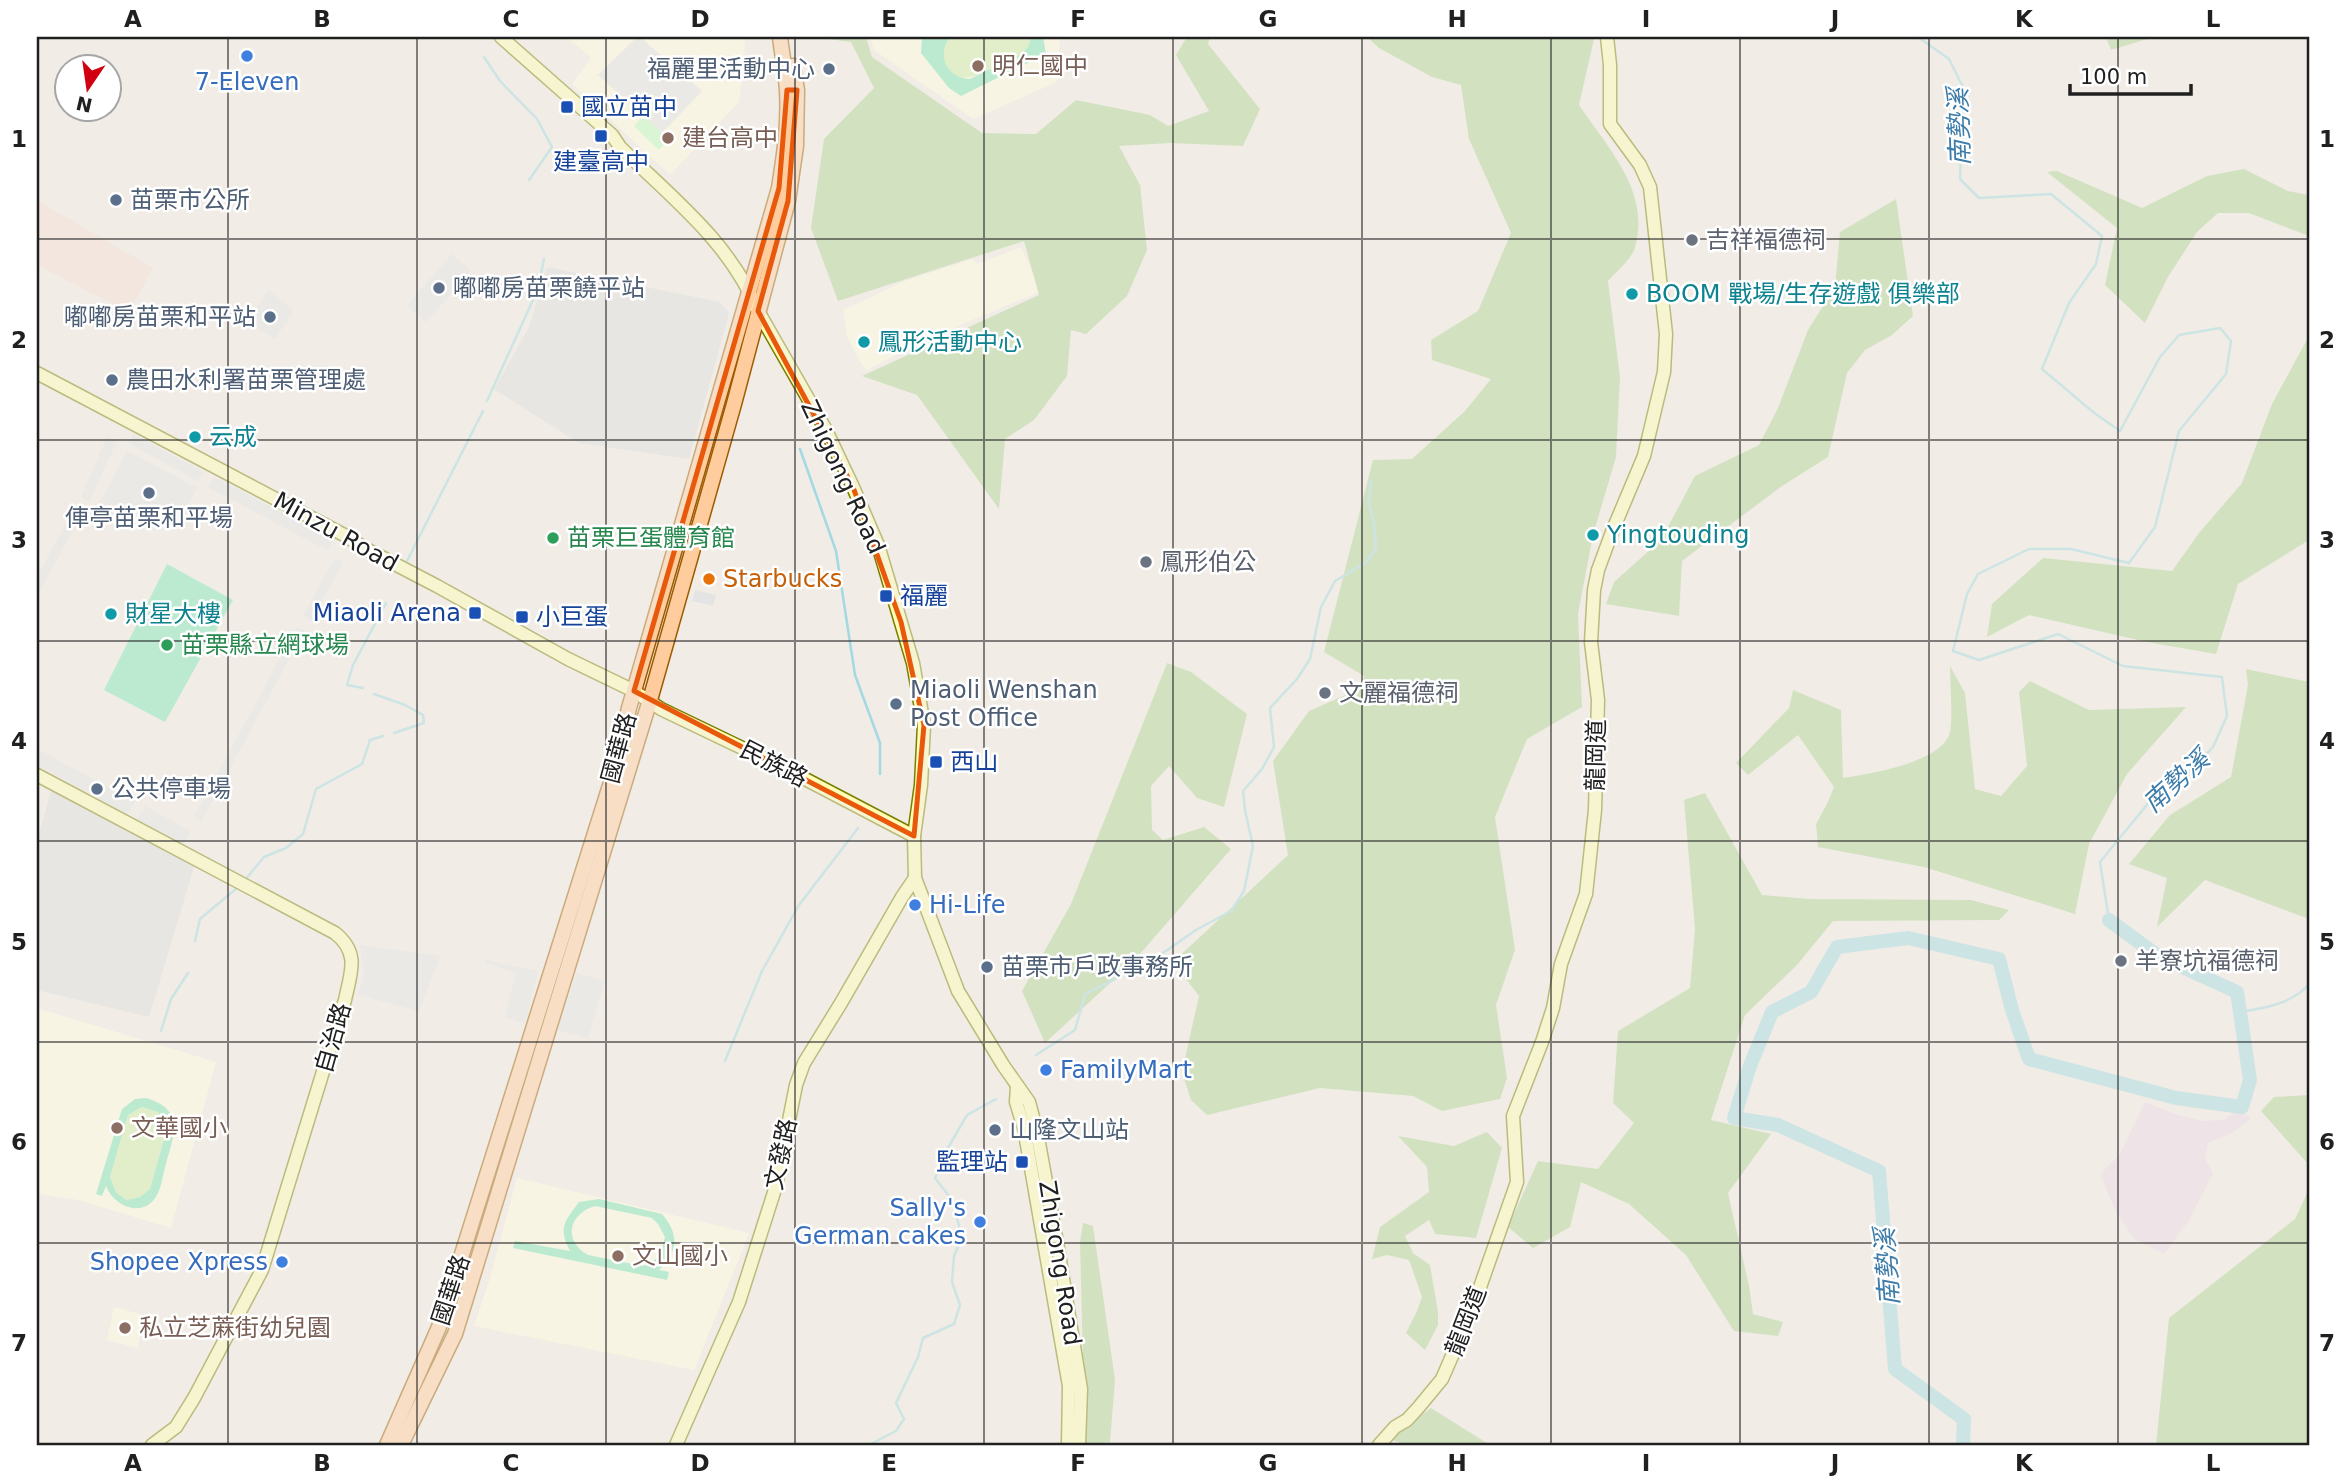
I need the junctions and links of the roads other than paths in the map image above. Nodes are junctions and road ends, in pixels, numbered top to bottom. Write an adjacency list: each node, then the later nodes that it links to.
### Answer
1 (501, 37): 6 (street, Zhigong Road)
2 (779, 37): 5 (main road, 國華路)
3 (788, 37): 5 (main road, 國華路)
4 (1607, 37): 21 (street, 龍岡道)
5 (792, 90): 6 (main road, 國華路); 7 (main road, 國華路)
6 (750, 291): 7 (street, Zhigong Road); 9 (main road, 國華路)
7 (758, 312): 10 (main road, 國華路); 12 (street, Zhigong Road)
8 (37, 373): 9 (street, Minzu Road)
9 (634, 691): 10 (street, 民族路); 16 (main road, 國華路)
10 (650, 700): 12 (street, 民族路); 17 (main road, 國華路)
11 (37, 775): 15 (street, 自治路)
12 (914, 836): 13 (street, Zhigong Road)
13 (915, 878): 14 (street, Zhigong Road); 18 (street, 文發路)
14 (1060, 1300): 19 (street, Zhigong Road); 20 (street, Zhigong Road)
15 (152, 1445)
16 (387, 1445)
17 (401, 1445)
18 (676, 1445)
19 (1068, 1445)
20 (1079, 1445)
21 (1378, 1445)

